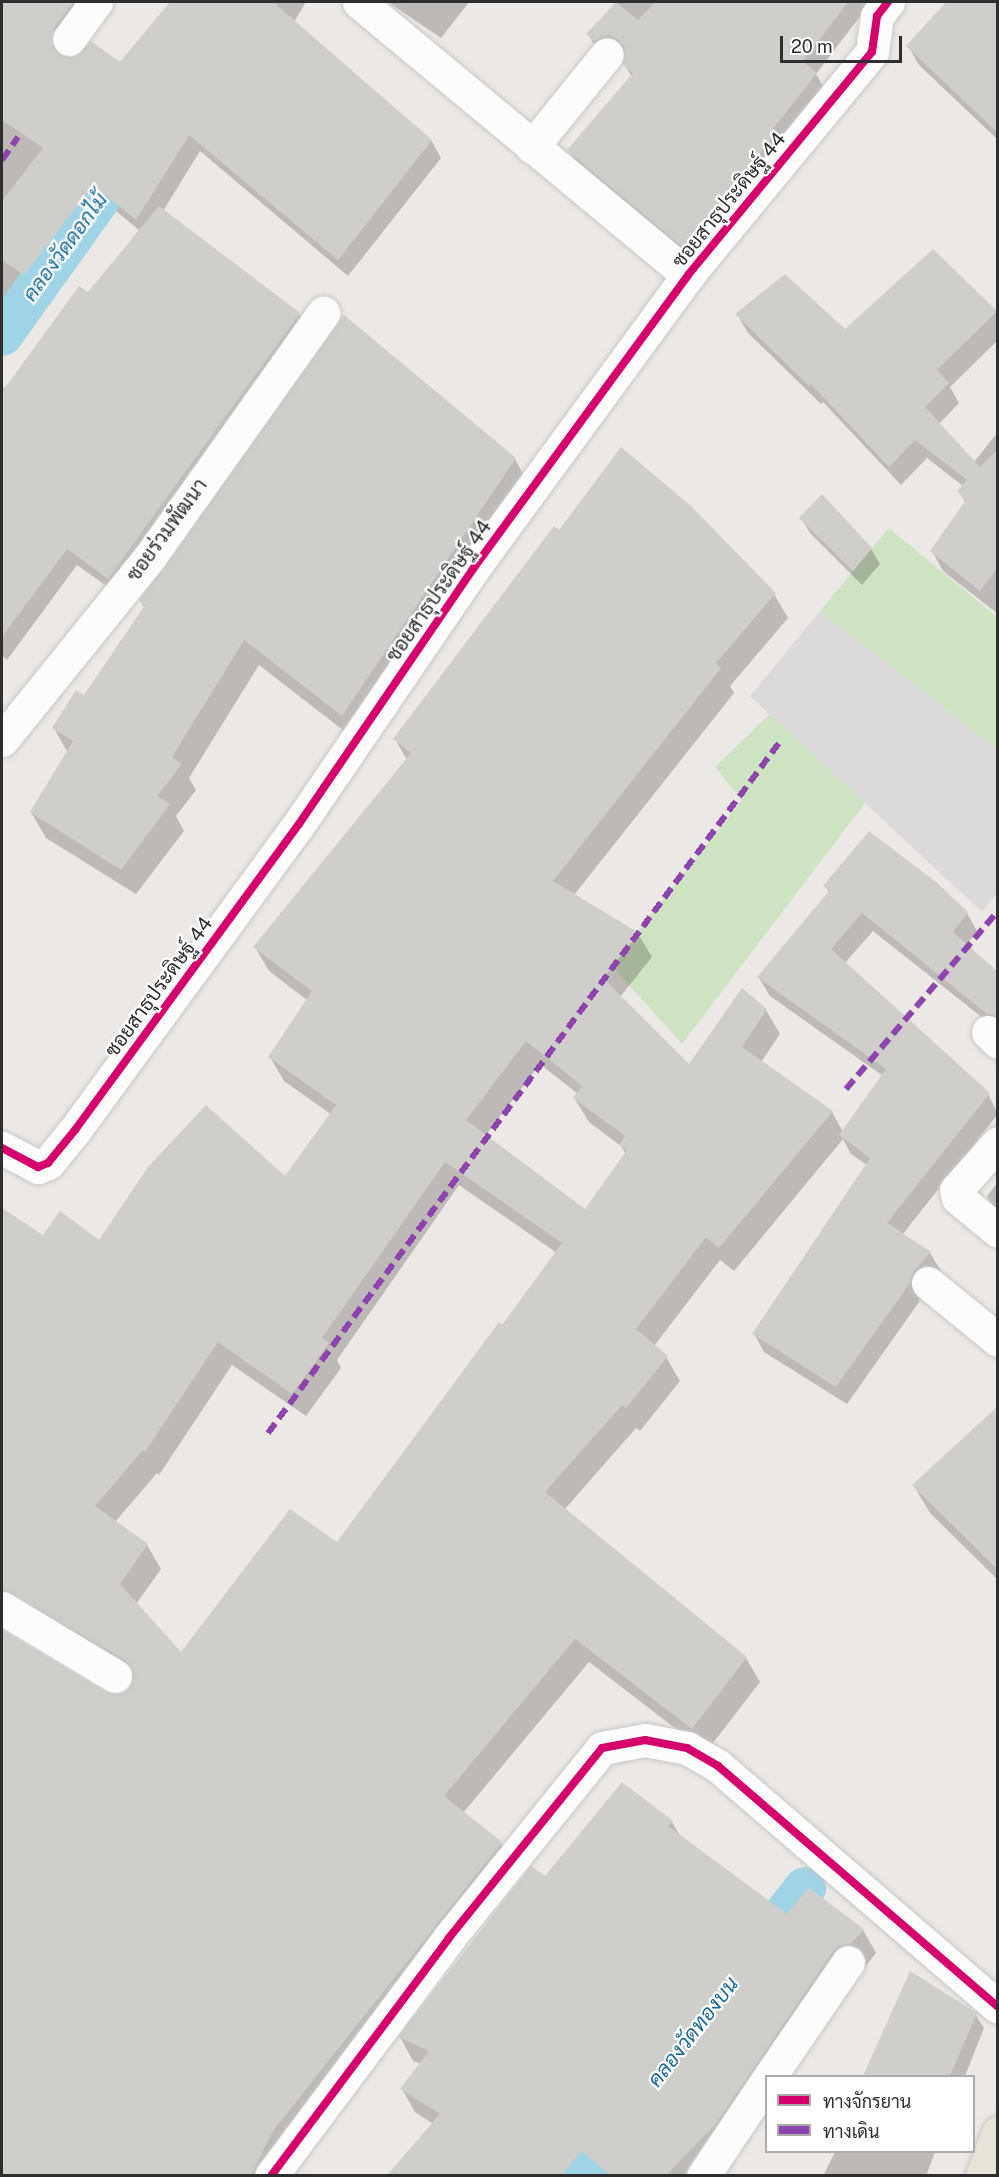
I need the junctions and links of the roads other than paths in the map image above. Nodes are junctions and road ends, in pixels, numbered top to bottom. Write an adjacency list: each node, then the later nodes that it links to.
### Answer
1 (96, 2): 4 (street)
2 (360, 2): 6 (street)
3 (888, 2): 7 (street, ซอยสาธุประดิษฐ์ 44)
4 (69, 39)
5 (607, 54): 6 (street)
6 (532, 147): 7 (street)
7 (688, 275): 11 (street, ซอยสาธุประดิษฐ์ 44)
8 (323, 313): 9 (street, ซอยร่วมพัฒนา)
9 (2, 740)
10 (998, 1143): 12 (street)
11 (2, 1148)
12 (998, 1231)
13 (928, 1282): 14 (street)
14 (998, 1340)
15 (2, 1608): 16 (street)
16 (115, 1676)
17 (848, 1962): 19 (street)
18 (998, 2007): 22 (street)
19 (771, 2075)
20 (765, 2083): 23 (street)
21 (998, 2133): 24 (main road)
22 (272, 2175)
23 (703, 2175)
24 (982, 2175)

